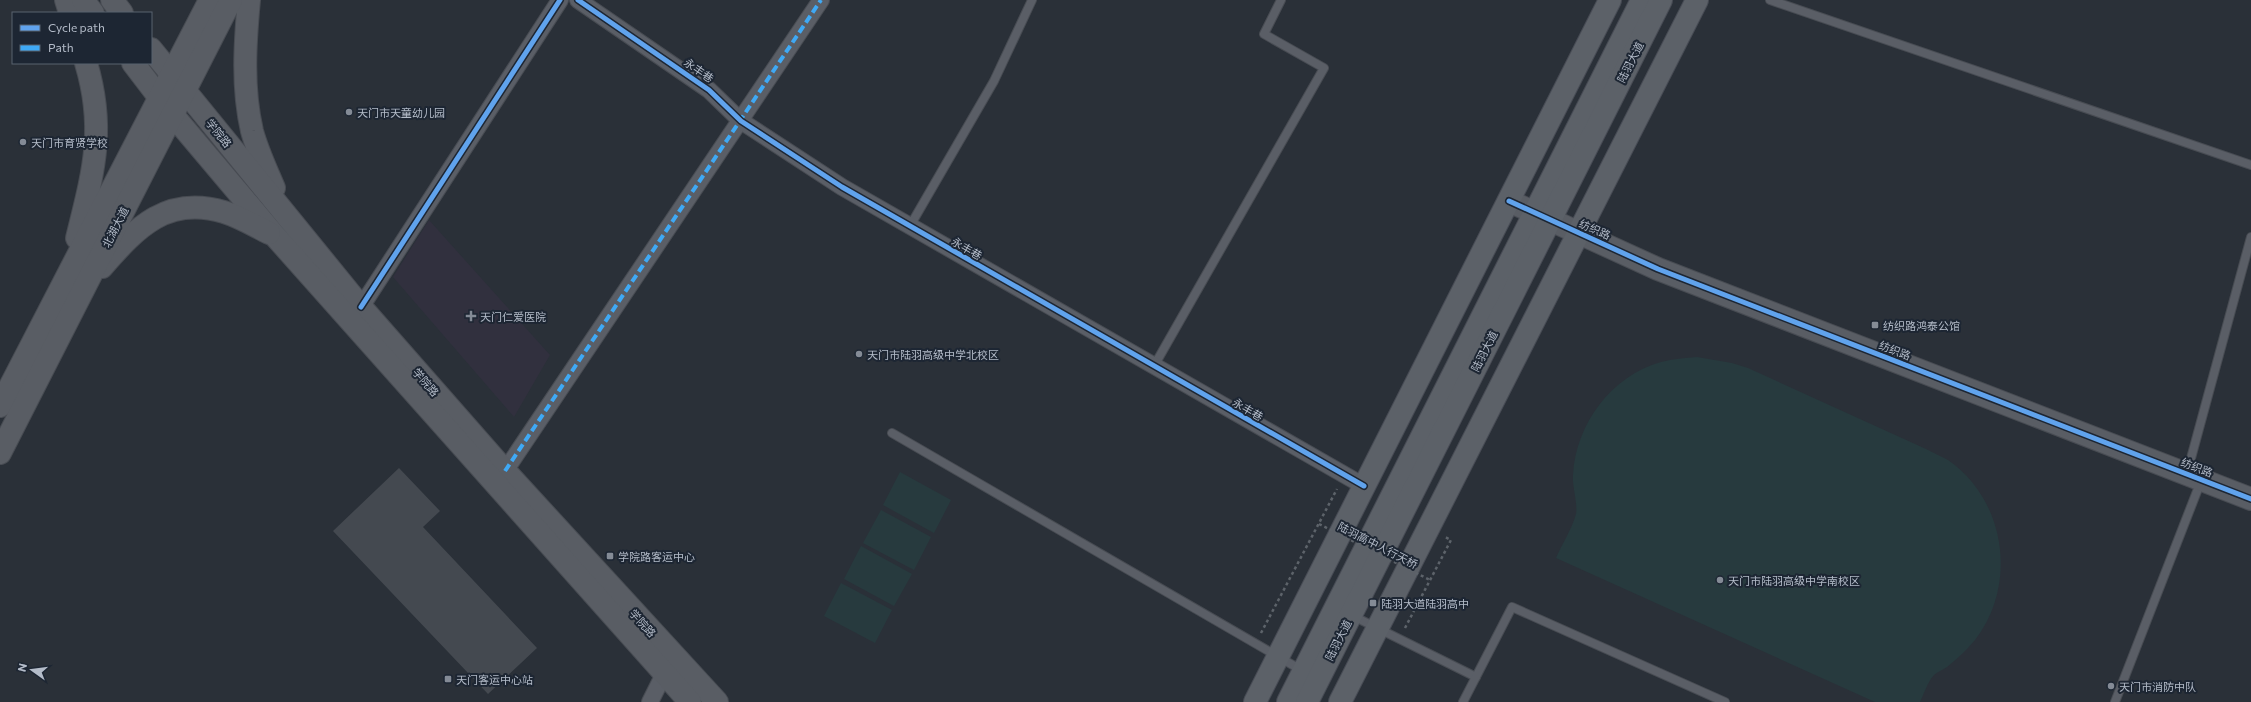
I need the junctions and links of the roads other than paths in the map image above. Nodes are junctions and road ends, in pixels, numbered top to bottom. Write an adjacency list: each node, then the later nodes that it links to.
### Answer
1 (66, 0): 17 (main road)
2 (83, 0): 18 (main road)
3 (112, 0): 19 (main road)
4 (210, 0): 23 (main road, 北湖大道)
5 (231, 0): 23 (main road, 北湖大道)
6 (249, 0): 30 (main road)
7 (560, 0): 37 (street)
8 (578, 0): 26 (street, 永丰巷)
9 (821, 0): 26 (street)
10 (1032, 0): 31 (lane)
11 (1281, 0): 38 (lane)
12 (1610, 0): 28 (main road)
13 (1642, 0): 29 (main road, 陆羽大道)
14 (1661, 0): 29 (main road, 陆羽大道)
15 (1696, 0): 32 (main road)
16 (1770, 0): 27 (lane)
17 (70, 12)
18 (92, 12)
19 (121, 12)
20 (152, 49): 23 (main road, 学院路)
21 (86, 64): 35 (main road)
22 (134, 64): 24 (main road, 学院路)
23 (178, 82): 24 (main road, 北湖大道); 25 (main road, 北湖大道); 30 (main road, 学院路)
24 (159, 96): 25 (main road, 学院路); 35 (main road, 北湖大道)
25 (172, 114): 33 (main road, 学院路); 36 (main road, 北湖大道)
26 (741, 121): 31 (street, 永丰巷); 42 (street)
27 (2251, 165)
28 (1508, 201): 29 (main road, 纺织路); 44 (main road)
29 (1542, 216): 32 (main road, 纺织路); 46 (main road, 陆羽大道); 50 (main road, 陆羽大道)
30 (290, 219): 37 (main road, 学院路)
31 (910, 226): 38 (street, 永丰巷)
32 (1578, 232): 43 (main road, 纺织路); 47 (main road)
33 (275, 236): 36 (main road); 49 (main road, 学院路)
34 (2251, 237): 43 (lane)
35 (68, 272): 39 (main road, 北湖大道)
36 (84, 288): 41 (main road, 北湖大道)
37 (361, 307): 42 (main road, 学院路)
38 (1154, 366): 44 (street, 永丰巷)
39 (0, 406)
40 (892, 433): 48 (lane)
41 (0, 453)
42 (505, 470): 49 (main road, 学院路)
43 (2194, 477): 45 (main road, 纺织路); 61 (lane)
44 (1364, 486): 48 (main road)
45 (2251, 499)
46 (1351, 614): 47 (lane); 57 (main road, 陆羽大道)
47 (1378, 628): 51 (lane); 58 (main road)
48 (1278, 656): 50 (lane); 55 (main road)
49 (668, 666): 52 (street); 53 (main road, 学院路); 54 (main road, 学院路)
50 (1304, 671): 56 (main road, 陆羽大道)
51 (1476, 677): 59 (lane); 60 (lane)
52 (650, 702)
53 (690, 702)
54 (717, 702)
55 (1255, 702)
56 (1288, 702)
57 (1307, 702)
58 (1340, 702)
59 (1463, 702)
60 (1725, 702)
61 (2114, 702)

